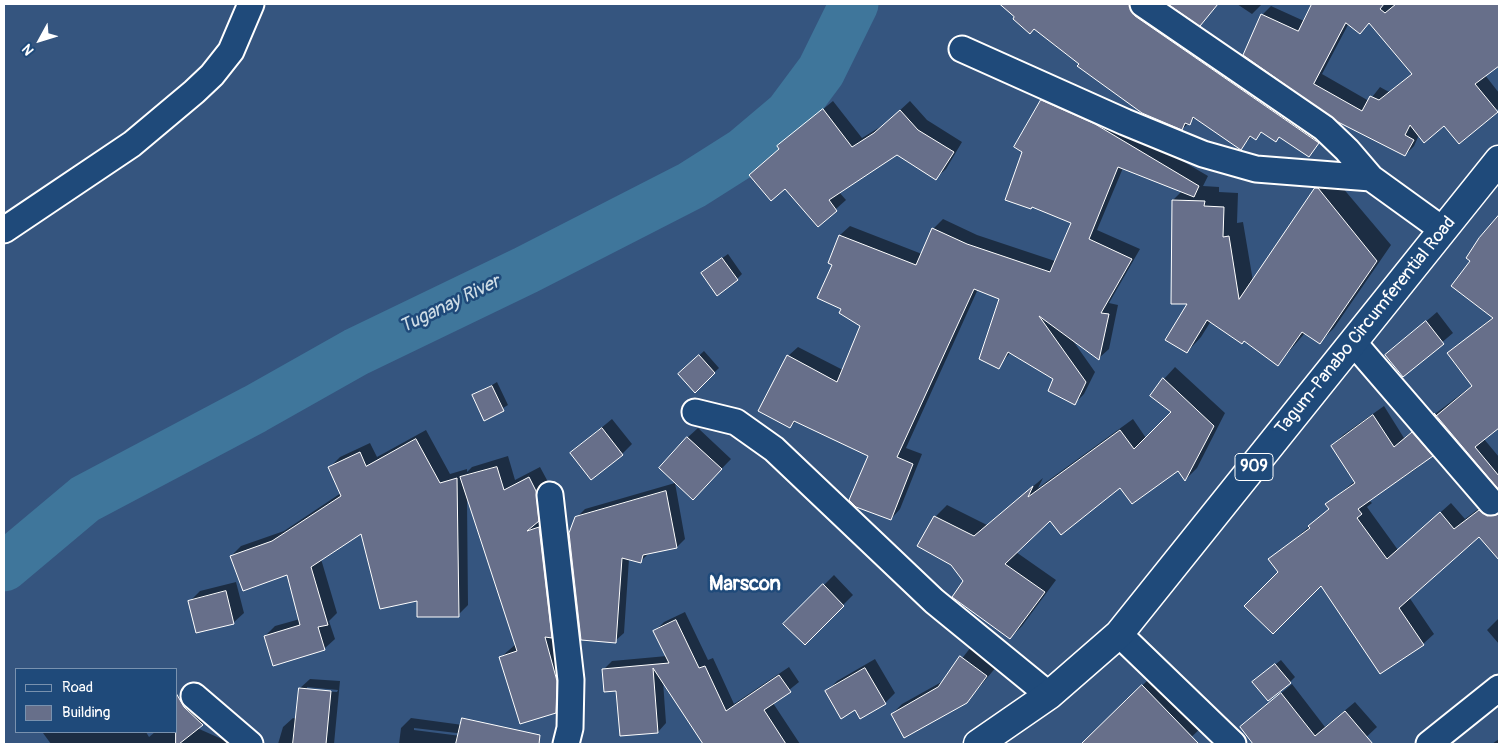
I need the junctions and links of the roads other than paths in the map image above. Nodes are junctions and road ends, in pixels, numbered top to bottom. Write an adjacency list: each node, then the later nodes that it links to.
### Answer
1 (252, 4): 6 (street)
2 (1143, 4): 5 (street)
3 (962, 49): 5 (street)
4 (1499, 160): 7 (main road, Tagum-Panabo Circumferential Road / 909)
5 (1372, 178): 7 (street)
6 (4, 230)
7 (1443, 230): 8 (main road, Tagum-Panabo Circumferential Road / 909)
8 (1353, 342): 11 (street); 12 (main road, Tagum-Panabo Circumferential Road / 909)
9 (695, 412): 14 (street)
10 (550, 495): 17 (street)
11 (1490, 502)
12 (1119, 634): 14 (main road, Tagum-Panabo Circumferential Road / 909); 19 (street)
13 (1499, 688): 20 (street)
14 (1049, 695): 18 (main road, Tagum-Panabo Circumferential Road / 909)
15 (194, 696): 16 (street)
16 (250, 744)
17 (566, 744)
18 (978, 744)
19 (1233, 744)
20 (1428, 744)

